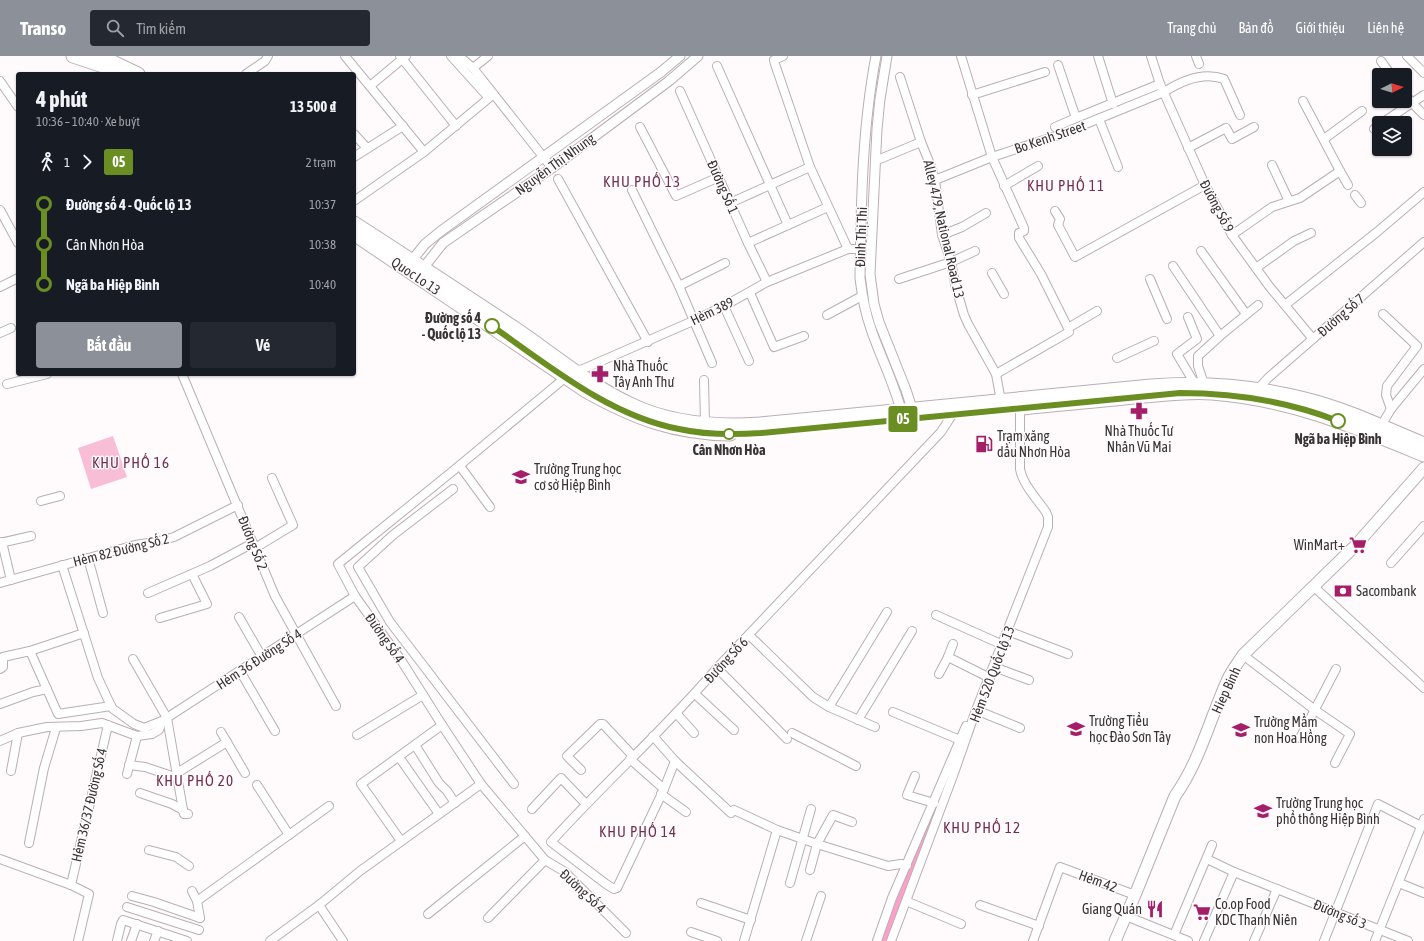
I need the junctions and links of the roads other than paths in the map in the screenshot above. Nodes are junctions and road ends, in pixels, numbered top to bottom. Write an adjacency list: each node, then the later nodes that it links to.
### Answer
1 (73, 56): 26 (highway)
2 (100, 56): 27 (highway)
3 (268, 56): 28 (street)
4 (345, 56): 34 (street)
5 (451, 56): 51 (street)
6 (460, 56): 23 (street)
7 (488, 56): 23 (street)
8 (698, 56): 25 (street, Nguyễn Thị Nhung)
9 (783, 56): 67 (street)
10 (876, 56): 99 (street, Đinh Thị Thi)
11 (887, 56): 64 (street, Đinh Thị Thi)
12 (962, 56): 37 (street)
13 (1098, 56): 42 (street)
14 (1151, 56): 33 (street, Đường Số 9)
15 (1196, 56): 20 (street)
16 (1407, 56): 30 (street)
17 (403, 57): 34 (street); 51 (street)
18 (675, 58): 25 (street); 62 (street, Nguyễn Thị Nhung)
19 (1381, 61): 24 (street)
20 (1199, 64)
21 (717, 66): 74 (street)
22 (1058, 66): 48 (street)
23 (473, 68): 62 (street)
24 (1386, 68)
25 (682, 71): 69 (street, Nguyễn Thị Nhung)
26 (114, 72)
27 (134, 72)
28 (249, 72)
29 (1045, 72): 37 (street)
30 (1424, 73)
31 (900, 77): 57 (street, Alley 479, National Road 13)
32 (0, 81): 41 (street)
33 (1160, 84): 36 (street, Đường Số 9); 42 (street)
34 (370, 86): 50 (street)
35 (680, 91): 71 (street, Đường Số 1)
36 (1164, 92): 45 (street, Bo Kenh Street); 49 (street, Bo Kenh Street); 59 (street, Đường Số 9)
37 (972, 95): 63 (street)
38 (1424, 95): 40 (street)
39 (1303, 101): 56 (street)
40 (1412, 103): 46 (street)
41 (16, 104)
42 (1113, 104): 48 (street)
43 (1404, 108): 47 (street)
44 (1362, 111): 56 (street)
45 (1240, 115)
46 (1424, 115)
47 (1392, 116)
48 (1076, 118): 53 (street)
49 (1099, 119): 63 (street, Bo Kenh Street); 68 (street)
50 (403, 126): 58 (street); 60 (street)
51 (456, 126): 60 (street)
52 (640, 127): 71 (street)
53 (1055, 127)
54 (1254, 127): 59 (street)
55 (356, 136): 58 (street)
56 (1324, 139): 70 (street)
57 (921, 142): 64 (street); 73 (street, Alley 479, National Road 13)
58 (367, 148): 61 (street)
59 (1188, 148): 75 (street, Đường Số 9)
60 (424, 152): 81 (street)
61 (356, 156)
62 (544, 157): 69 (street); 104 (street, Nguyễn Thị Nhung)
63 (992, 157): 73 (street, Bo Kenh Street); 77 (street)
64 (875, 161): 152 (street, Đinh Thị Thi)
65 (1272, 165): 82 (street)
66 (1038, 166): 77 (street)
67 (810, 167): 74 (street); 85 (street)
68 (1118, 167)
69 (552, 168): 107 (street, Nguyễn Thị Nhung)
70 (1340, 172): 76 (street); 82 (street)
71 (719, 177): 83 (street, Đường Số 1)
72 (558, 180): 135 (street)
73 (935, 180): 93 (street, Alley 479, National Road 13)
74 (770, 185): 83 (street); 90 (street)
75 (1204, 185): 87 (street); 94 (street, Đường Số 9)
76 (1348, 185)
77 (1004, 186): 129 (street)
78 (632, 190): 114 (street)
79 (1424, 192): 119 (street)
80 (1355, 195): 84 (street)
81 (356, 200)
82 (1289, 201): 94 (street)
83 (730, 203): 97 (street, Đường Số 1)
84 (1360, 203)
85 (828, 207): 90 (street); 98 (street)
86 (0, 210): 95 (street)
87 (1055, 210)
88 (986, 213): 93 (street)
89 (356, 225): 104 (highway, Quoc Lo 13)
90 (788, 225): 97 (street)
91 (1311, 233): 106 (street)
92 (356, 235): 104 (highway, Quoc Lo 13)
93 (942, 235): 102 (street, Alley 479, National Road 13)
94 (1232, 235): 106 (street, Đường Số 9)
95 (16, 239)
96 (1424, 242): 133 (street, Đường Số 7)
97 (748, 243): 112 (street, Đường Số 1)
98 (848, 249): 99 (street); 112 (street, Hẻm 389)
99 (861, 249): 117 (street, Đinh Thị Thi)
100 (975, 251): 102 (street)
101 (1201, 251): 122 (street)
102 (951, 262): 110 (street); 141 (street, Alley 479, National Road 13)
103 (725, 264): 114 (street)
104 (409, 265): 107 (highway, Quoc Lo 13)
105 (1173, 266): 132 (street)
106 (1256, 268): 119 (street, Đường Số 9)
107 (420, 272): 140 (highway, Quoc Lo 13)
108 (992, 273): 116 (street)
109 (16, 279): 113 (street)
110 (899, 279)
111 (1150, 279): 126 (street)
112 (767, 282): 115 (street, Hẻm 389)
113 (0, 286)
114 (679, 286): 127 (street)
115 (750, 292): 120 (street, Hẻm 389); 131 (street)
116 (1004, 294)
117 (862, 296): 124 (street); 152 (street, Đinh Thị Thi)
118 (1258, 305): 122 (street)
119 (1285, 305): 133 (street, Đường Số 9)
120 (724, 306): 127 (street, Hẻm 389); 137 (street)
121 (1097, 311): 129 (street)
122 (1246, 314): 132 (street)
123 (1383, 314): 150 (street)
124 (828, 316)
125 (1188, 317): 146 (street)
126 (1167, 319)
127 (693, 321): 135 (street, Hẻm 389); 138 (street)
128 (11, 328): 130 (street)
129 (1069, 330): 141 (street)
130 (0, 333)
131 (804, 336)
132 (1220, 336): 146 (street)
133 (1313, 339): 147 (street, Đường Số 7)
134 (1154, 341): 136 (street)
135 (648, 342): 140 (street, Hẻm 389)
136 (1117, 358)
137 (749, 360)
138 (712, 363)
139 (1424, 369): 150 (street)
140 (570, 374): 152 (highway, Quoc Lo 13); 153 (highway, Quoc Lo 13); 157 (street, Đường Số 4)
141 (996, 374): 148 (street, Alley 479, National Road 13)
142 (39, 376): 145 (street)
143 (183, 376): 163 (street, Đường Số 2)
144 (704, 380): 153 (street)
145 (7, 384)
146 (1200, 384): 147 (highway, Quoc Lo 13); 148 (highway, Quoc Lo 13)
147 (1258, 389): 154 (highway, Quoc Lo 13)
148 (1001, 401): 152 (highway, Quoc Lo 13)
149 (1020, 408): 151 (highway, Quoc Lo 13); 156 (highway, Quoc Lo 13); 186 (street, Hẻm 520 Quốc lộ 13)
150 (1391, 409): 154 (street)
151 (952, 414): 152 (highway, Quoc Lo 13); 189 (street, Đường Số 6)
152 (908, 415): 153 (highway, Quoc Lo 13)
153 (705, 424)
154 (1381, 426): 155 (highway, Quoc Lo 13)
155 (1424, 444)
156 (1424, 455)
157 (460, 466): 164 (street); 165 (street, Đường Số 4)
158 (1424, 468): 177 (main road, Hiep Binh)
159 (272, 478): 170 (street)
160 (453, 489): 167 (street)
161 (60, 496): 162 (street)
162 (42, 501)
163 (238, 505): 170 (street, Đường Số 2); 171 (street, Hẻm 82 Đường Số 2)
164 (490, 507)
165 (387, 524): 167 (street); 179 (street, Đường Số 4)
166 (1424, 526): 172 (street)
167 (393, 535): 252 (street)
168 (31, 536): 169 (street)
169 (1, 543): 175 (street)
170 (254, 546): 174 (street); 188 (street, Đường Số 2)
171 (88, 558): 173 (street, Hẻm 82 Đường Số 2); 181 (street)
172 (1391, 563)
173 (62, 565): 175 (street, Hẻm 82 Đường Số 2); 187 (street)
174 (192, 574): 178 (street); 184 (street)
175 (11, 580): 176 (street, Hẻm 82 Đường Số 2)
176 (0, 583)
177 (1313, 586): 194 (main road, Hiep Binh); 206 (street)
178 (148, 593)
179 (355, 596): 188 (street, Hẻm 36 Đường Số 4); 209 (street, Đường Số 4)
180 (887, 612): 213 (street)
181 (103, 613)
182 (936, 615): 191 (street)
183 (239, 617): 195 (street)
184 (160, 618)
185 (912, 631): 220 (street)
186 (1008, 631): 191 (street, Hẻm 520 Quốc lộ 13); 193 (street)
187 (84, 633): 192 (street); 211 (street)
188 (297, 634): 195 (street, Hẻm 36 Đường Số 4); 212 (street, Đường Số 2)
189 (749, 635): 199 (street, Đường Số 6); 213 (street)
190 (953, 644): 196 (street)
191 (1003, 645): 198 (street, Hẻm 520 Quốc lộ 13)
192 (30, 651): 200 (street); 207 (street)
193 (1068, 654)
194 (1243, 655): 215 (street); 288 (main road, Hiep Binh)
195 (262, 657): 202 (street, Hẻm 36 Đường Số 4)
196 (948, 657): 203 (street); 204 (street)
197 (133, 659): 219 (street)
198 (994, 667): 204 (street, Hẻm 520 Quốc lộ 13); 205 (street)
199 (716, 668): 208 (street, Đường Số 6); 244 (street)
200 (0, 669)
201 (1336, 669): 215 (street)
202 (240, 671): 219 (street, Hẻm 36 Đường Số 4); 226 (street)
203 (939, 674)
204 (990, 678): 214 (street, Hẻm 520 Quốc lộ 13)
205 (1029, 680)
206 (1424, 688)
207 (47, 689): 210 (street); 211 (street)
208 (695, 694): 217 (street, Đường Số 6); 227 (street)
209 (423, 695): 222 (street, Đường Số 4); 231 (street)
210 (0, 704)
211 (111, 706): 219 (street, Hẻm 36 Đường Số 4)
212 (336, 706)
213 (829, 707): 220 (street)
214 (976, 710): 218 (street, Hẻm 520 Quốc lộ 13); 225 (street)
215 (1315, 710): 234 (street); 242 (street)
216 (893, 712): 235 (street)
217 (676, 713): 230 (street); 233 (street, Đường Số 6)
218 (973, 719): 235 (street); 292 (street, Hẻm 520 Quốc lộ 13)
219 (165, 720): 232 (street, Hẻm 36 Đường Số 4); 249 (street)
220 (858, 720): 223 (street)
221 (108, 725): 224 (street); 232 (street); 284 (street, Hẻm 36/37 Đường Số 4)
222 (442, 725): 238 (street); 251 (street, Đường Số 4)
223 (875, 727)
224 (56, 728): 229 (street); 271 (street)
225 (1020, 728)
226 (275, 730)
227 (734, 730)
228 (221, 732): 237 (street)
229 (18, 733): 236 (street); 246 (street)
230 (694, 733)
231 (357, 735)
232 (138, 736): 243 (street)
233 (653, 736): 240 (street, Đường Số 6); 241 (street)
234 (1300, 738)
235 (960, 740): 257 (street)
236 (0, 741)
237 (227, 742): 247 (street); 249 (street)
238 (415, 745): 239 (street); 256 (street)
239 (399, 757): 263 (street); 270 (street)
240 (632, 757): 245 (street); 254 (street); 258 (street, Đường Số 6)
241 (676, 761): 254 (street); 266 (street)
242 (1335, 763)
243 (129, 765): 248 (street); 249 (street)
244 (856, 766)
245 (581, 770)
246 (11, 771)
247 (245, 773)
248 (127, 774)
249 (177, 776): 255 (street)
250 (915, 776): 257 (street)
251 (481, 784): 256 (street); 268 (street, Đường Số 4)
252 (514, 784)
253 (257, 785): 267 (street)
254 (662, 791): 258 (street, Đường Số 6); 262 (street)
255 (140, 793)
256 (455, 803): 263 (street)
257 (934, 803): 278 (street)
258 (586, 804): 260 (street)
259 (329, 806): 267 (street)
260 (532, 809)
261 (811, 809): 269 (street)
262 (686, 812)
263 (439, 814): 270 (street)
264 (852, 822): 272 (street)
265 (1422, 826): 283 (street); 297 (street)
266 (777, 830): 269 (street); 301 (street)
267 (289, 834): 291 (street)
268 (525, 836): 277 (street, Đường Số 4); 298 (street)
269 (802, 839): 272 (street); 282 (street)
270 (401, 841): 294 (street)
271 (29, 843)
272 (817, 844): 278 (street); 280 (street)
273 (1212, 845): 276 (street)
274 (149, 850): 279 (street)
275 (0, 859): 284 (street)
276 (1207, 859): 281 (street, Đường số 3); 310 (street)
277 (545, 860): 300 (street); 309 (street, Đường Số 4)
278 (906, 865): 321 (street)
279 (189, 866)
280 (810, 870)
281 (1234, 872): 285 (street, Đường số 3); 326 (street)
282 (790, 883)
283 (1399, 883): 287 (street); 306 (street)
284 (71, 885): 311 (street)
285 (1277, 889): 297 (street, Đường số 3); 327 (street)
286 (192, 891): 291 (street)
287 (1424, 893)
288 (1135, 895): 299 (main road, Hiep Binh); 304 (street, Hẻm 42)
289 (132, 896): 291 (street)
290 (821, 896): 320 (street)
291 (197, 901)
292 (906, 901): 303 (street); 322 (street, Hẻm 520 Quốc lộ 13)
293 (701, 904): 301 (street)
294 (319, 905): 316 (street); 317 (street)
295 (980, 905): 304 (street)
296 (127, 907): 305 (street)
297 (1336, 912): 306 (street, Đường số 3); 328 (street)
298 (428, 914)
299 (1126, 916): 310 (street); 324 (main road, Hiep Binh)
300 (488, 918)
301 (751, 920): 319 (street)
302 (136, 924): 307 (street); 312 (street); 313 (street)
303 (961, 924)
304 (1039, 926): 323 (street)
305 (199, 930)
306 (1380, 930): 329 (street); 330 (street, Đường số 3)
307 (158, 931): 314 (street); 315 (street)
308 (691, 932): 318 (street)
309 (626, 933)
310 (1174, 935): 325 (street)
311 (78, 941)
312 (117, 941)
313 (131, 941)
314 (154, 941)
315 (187, 941)
316 (270, 941)
317 (343, 941)
318 (717, 941)
319 (744, 941)
320 (806, 941)
321 (877, 941)
322 (891, 941)
323 (1033, 941)
324 (1115, 941)
325 (1188, 941)
326 (1204, 941)
327 (1254, 941)
328 (1324, 941)
329 (1375, 941)
330 (1408, 941)

